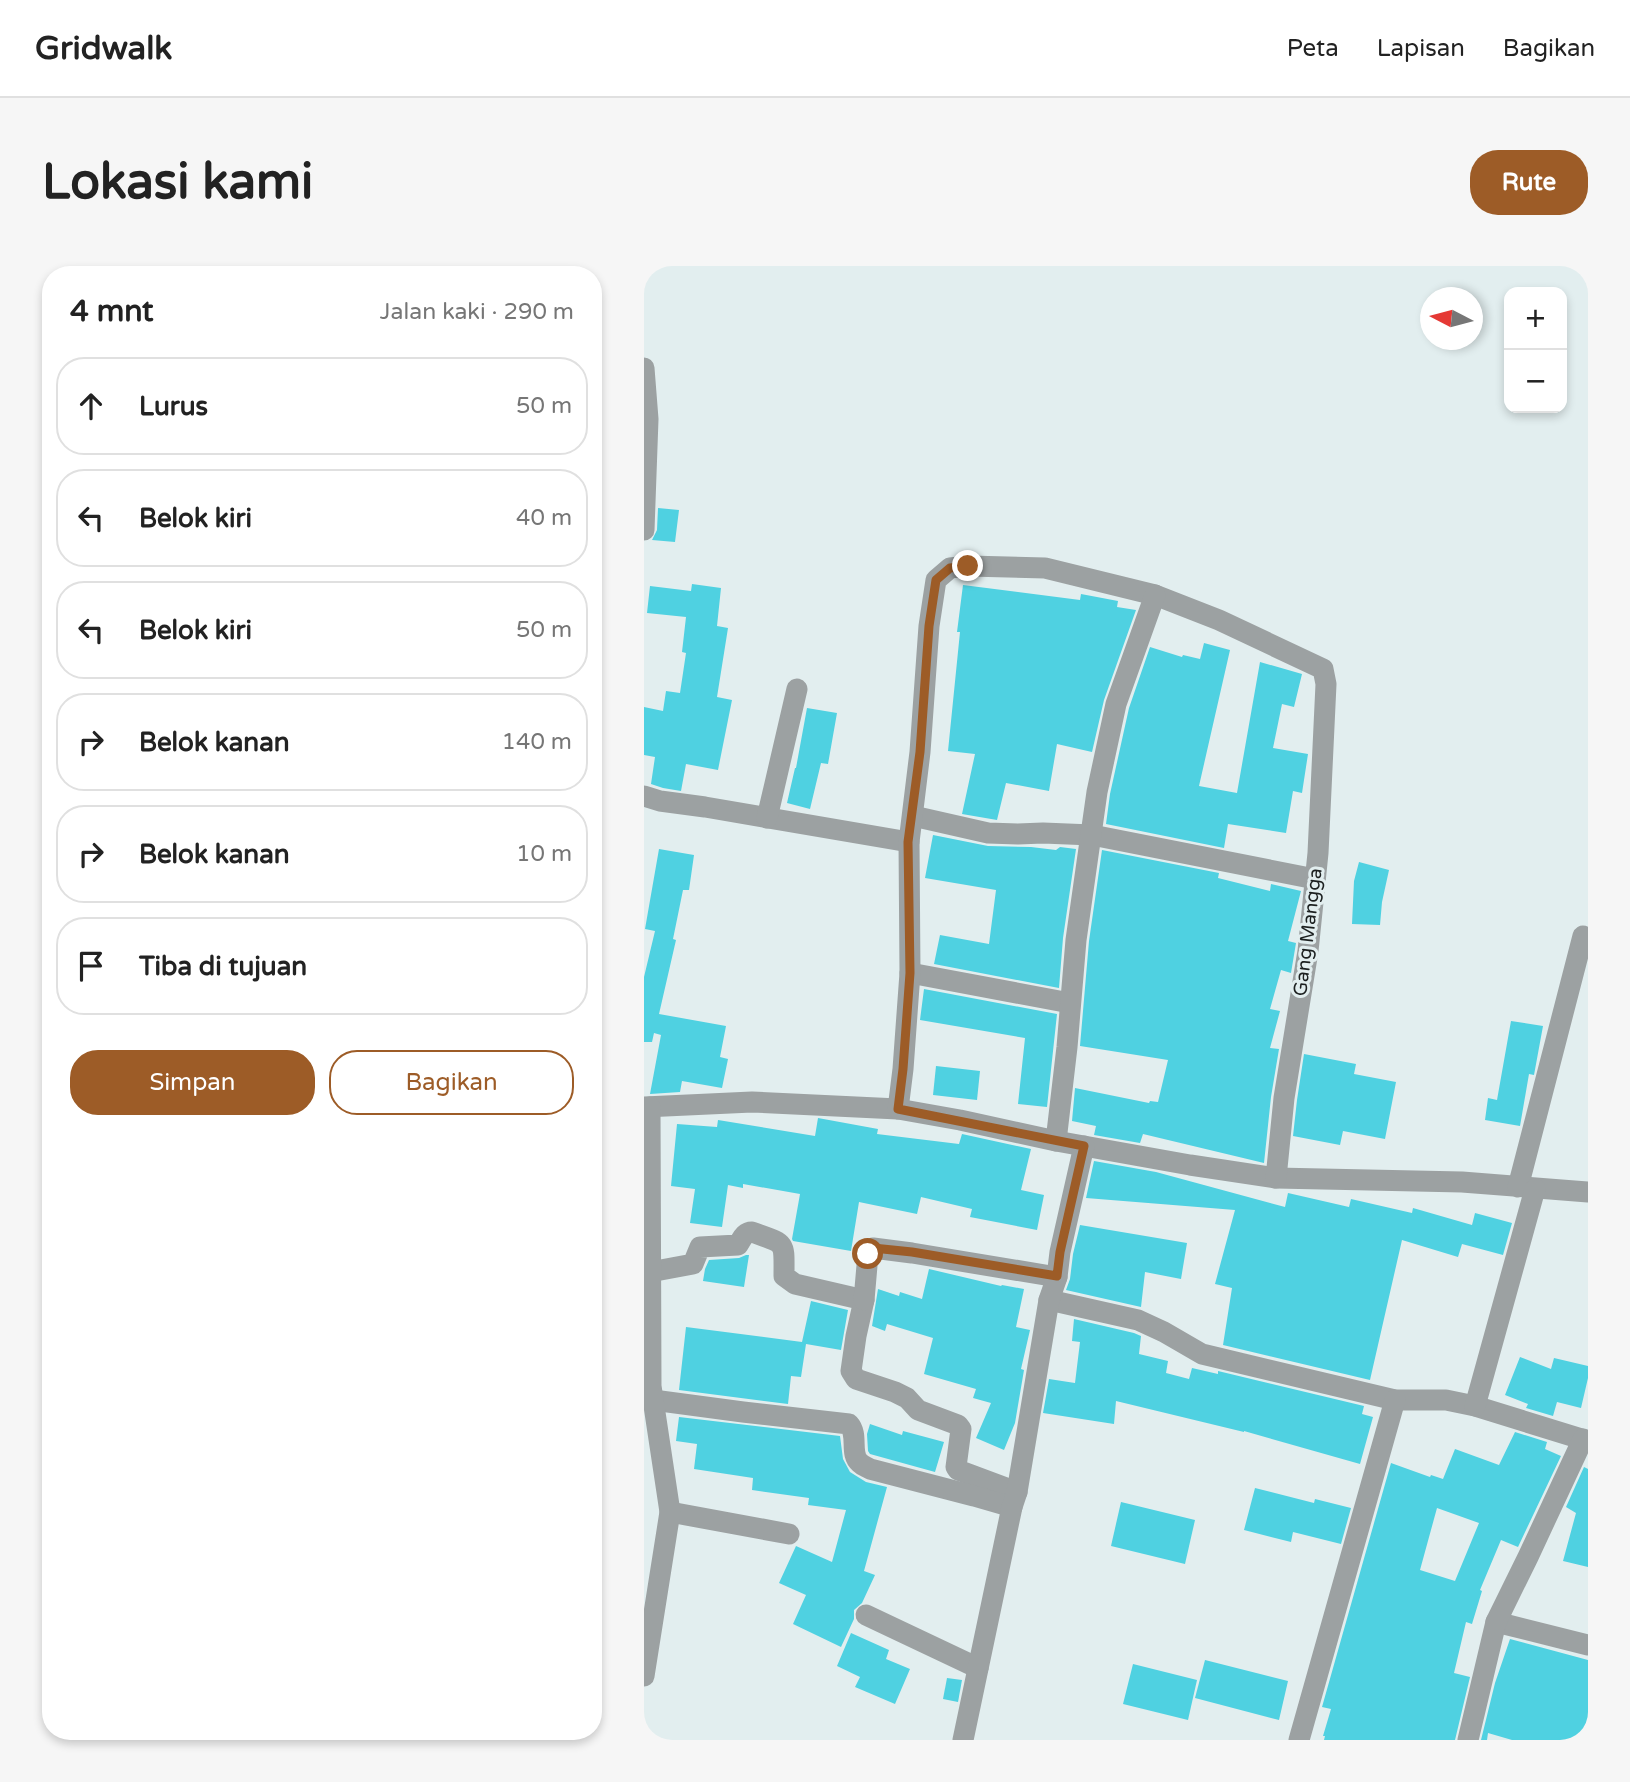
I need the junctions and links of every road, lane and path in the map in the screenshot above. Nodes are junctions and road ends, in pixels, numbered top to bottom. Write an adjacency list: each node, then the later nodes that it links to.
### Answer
1 (644, 368): 2 (street)
2 (644, 530)
3 (1155, 595): 6 (street); 8 (street); 10 (street, Gang Mangga)
4 (797, 689): 7 (street)
5 (644, 796): 7 (street)
6 (913, 816): 8 (street); 9 (street)
7 (767, 818): 9 (street)
8 (1092, 835): 10 (street); 13 (street)
9 (908, 842): 12 (street)
10 (1315, 878): 18 (street, Gang Mangga)
11 (1583, 936): 19 (street)
12 (910, 973): 13 (street); 15 (street)
13 (1070, 1003): 16 (street)
14 (647, 1107): 15 (street); 21 (street)
15 (898, 1109): 16 (street)
16 (1056, 1141): 17 (street)
17 (1084, 1146): 18 (street); 22 (street)
18 (1276, 1178): 19 (street)
19 (1527, 1188): 20 (street); 27 (street)
20 (1588, 1192)
21 (650, 1272): 23 (street); 25 (street)
22 (1057, 1276): 23 (street); 24 (street)
23 (864, 1300): 29 (street)
24 (1049, 1300): 26 (street); 29 (street)
25 (653, 1400): 29 (street); 30 (street)
26 (1395, 1400): 27 (street); 39 (street)
27 (1475, 1406): 28 (street)
28 (1585, 1440): 33 (street)
29 (1014, 1500): 35 (street)
30 (670, 1512): 31 (street); 36 (street)
31 (789, 1534)
32 (866, 1615): 35 (street)
33 (1496, 1622): 34 (street); 37 (street)
34 (1588, 1645)
35 (978, 1668): 38 (street)
36 (644, 1676)
37 (1471, 1739)
38 (963, 1740)
39 (1299, 1740)

